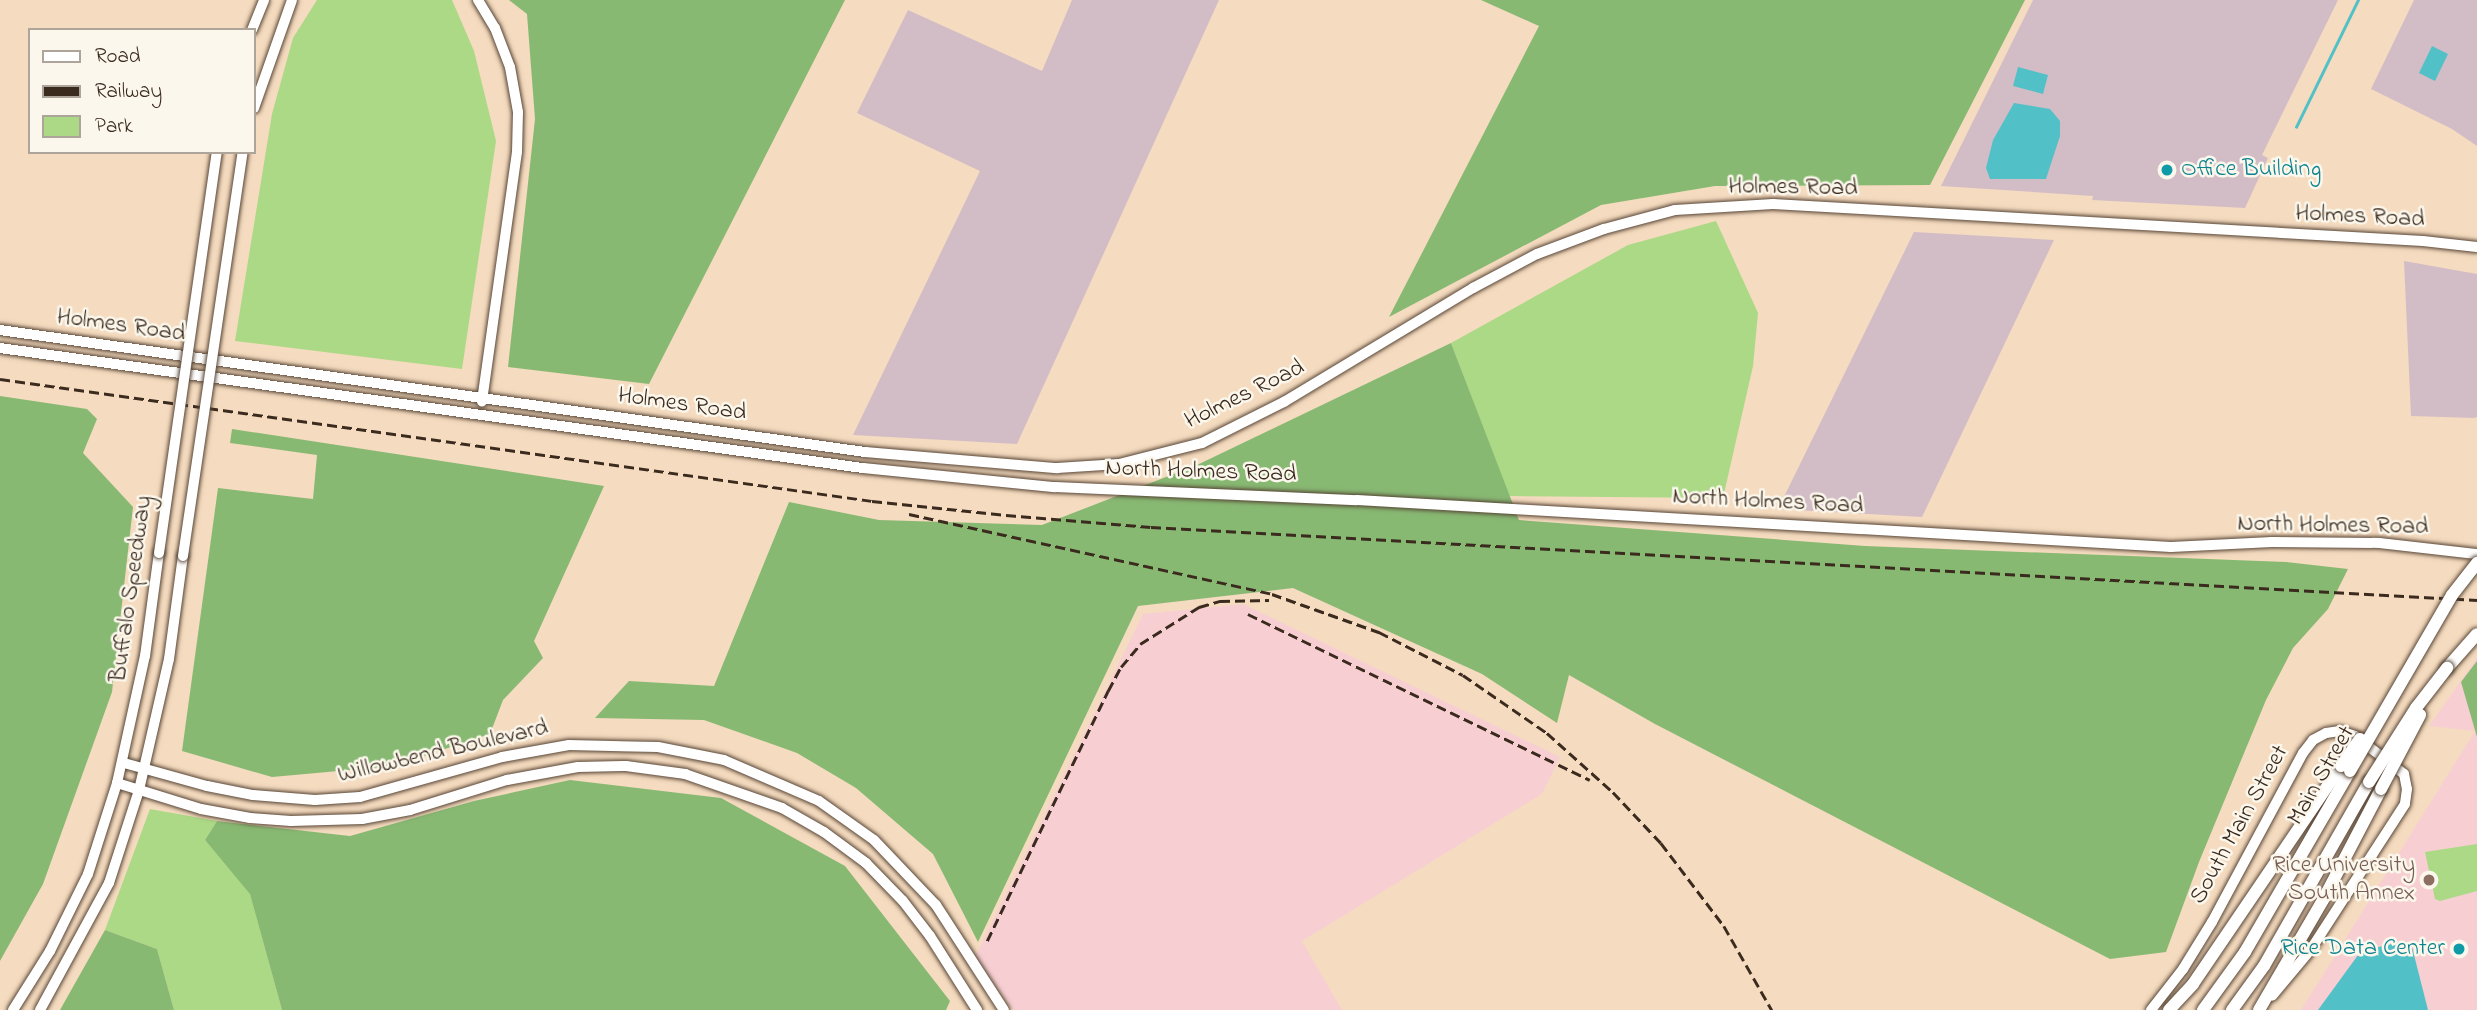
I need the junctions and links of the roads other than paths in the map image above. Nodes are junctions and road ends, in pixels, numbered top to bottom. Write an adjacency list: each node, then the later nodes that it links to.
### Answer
1 (264, 0): 4 (main road)
2 (292, 0): 5 (main road)
3 (478, 0): 13 (main road)
4 (253, 28)
5 (256, 101)
6 (217, 154): 21 (main road, Buffalo Speedway, bridge)
7 (243, 154): 23 (main road, Buffalo Speedway, bridge)
8 (2477, 247): 13 (main road, Holmes Road)
9 (0, 330): 10 (main road, Holmes Road)
10 (35, 335): 12 (main road); 13 (main road, Holmes Road)
11 (0, 348): 12 (main road, Holmes Road)
12 (32, 352): 14 (main road, Holmes Road)
13 (482, 398): 14 (main road)
14 (480, 415): 15 (main road, Holmes Road)
15 (1055, 487): 16 (main road, North Holmes Road)
16 (2477, 554)
17 (2477, 563): 24 (highway, bridge)
18 (2477, 634): 19 (highway, Main Street)
19 (2447, 668): 44 (highway, Main Street, bridge); 45 (highway, bridge)
20 (628, 744): 22 (main road); 25 (main road, Willowbend Boulevard); 27 (main road, Willowbend Boulevard)
21 (124, 763): 23 (main road, Willowbend Boulevard); 26 (main road, Buffalo Speedway)
22 (626, 766): 29 (main road, Willowbend Boulevard); 31 (main road, Willowbend Boulevard)
23 (146, 769): 28 (main road, Buffalo Speedway); 30 (main road, Willowbend Boulevard)
24 (2346, 769): 42 (highway); 43 (highway, Main Street)
25 (459, 772): 29 (main road); 30 (main road, Willowbend Boulevard)
26 (117, 783): 28 (main road, Willowbend Boulevard); 35 (main road, Buffalo Speedway)
27 (791, 786): 31 (main road); 33 (main road, Willowbend Boulevard)
28 (139, 790): 32 (main road, Willowbend Boulevard); 36 (main road, Buffalo Speedway)
29 (465, 794): 32 (main road, Willowbend Boulevard)
30 (292, 799): 32 (main road)
31 (782, 808): 34 (main road, Willowbend Boulevard)
32 (291, 821)
33 (936, 905): 34 (main road); 40 (main road, Willowbend Boulevard)
34 (915, 917): 39 (main road, Willowbend Boulevard)
35 (50, 951): 36 (main road); 37 (main road, Buffalo Speedway)
36 (68, 963): 38 (main road, Buffalo Speedway)
37 (13, 1010)
38 (40, 1010)
39 (977, 1010)
40 (1004, 1010)
41 (2151, 1010): 45 (street, South Main Street)
42 (2169, 1010)
43 (2203, 1010)
44 (2232, 1010)
45 (2259, 1010)

